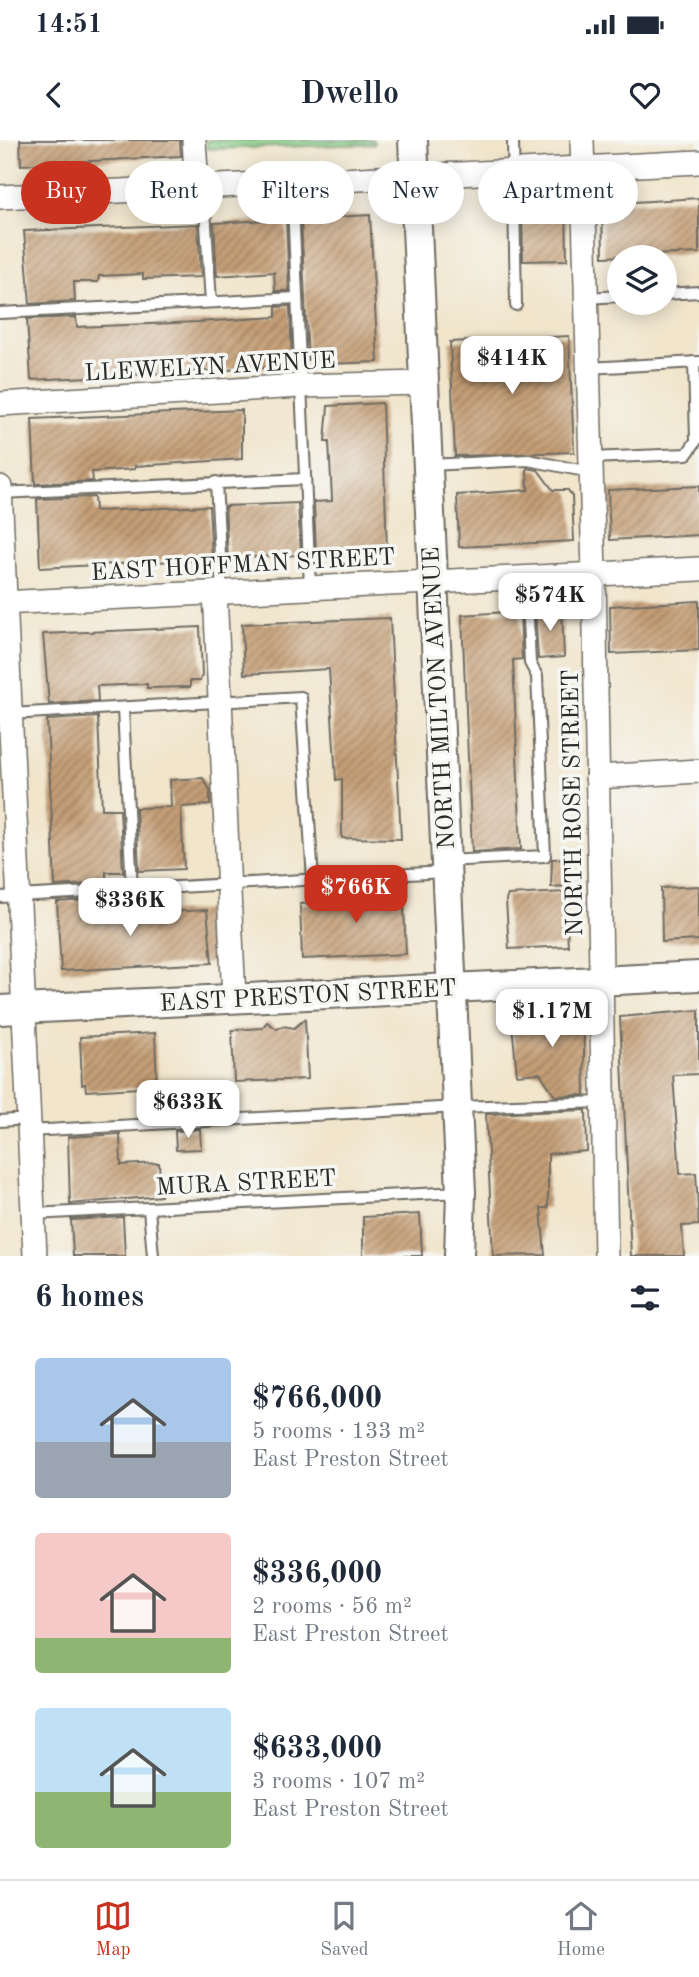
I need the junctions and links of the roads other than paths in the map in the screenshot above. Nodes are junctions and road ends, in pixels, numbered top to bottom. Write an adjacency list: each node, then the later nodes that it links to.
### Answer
1 (194, 140): 5 (street)
2 (412, 140): 6 (street, NORTH MILTON AVENUE)
3 (513, 140): 7 (lane)
4 (582, 140): 8 (street, NORTH ROSE STREET)
5 (195, 161)
6 (413, 161)
7 (514, 161)
8 (582, 161)
9 (699, 162): 10 (street)
10 (638, 165)
11 (125, 191): 12 (street)
12 (0, 198)
13 (206, 224): 23 (lane)
14 (294, 224): 21 (lane)
15 (416, 224): 28 (street, NORTH MILTON AVENUE)
16 (515, 224): 24 (lane)
17 (584, 224): 22 (street, NORTH ROSE STREET)
18 (699, 292): 19 (lane)
19 (677, 293)
20 (607, 297): 22 (lane)
21 (297, 298): 23 (lane); 29 (lane)
22 (586, 298): 27 (street, NORTH ROSE STREET)
23 (211, 302): 25 (lane)
24 (516, 305)
25 (0, 313)
26 (696, 362): 27 (lane); 32 (lane)
27 (587, 368): 32 (street, NORTH ROSE STREET)
28 (424, 383): 29 (street, LLEWELYN AVENUE); 31 (street, NORTH MILTON AVENUE)
29 (300, 386): 30 (street, LLEWELYN AVENUE); 33 (lane)
30 (0, 404)
31 (428, 465): 32 (lane); 39 (street, NORTH MILTON AVENUE)
32 (590, 465): 37 (street, NORTH ROSE STREET)
33 (305, 479): 34 (lane); 40 (lane)
34 (216, 482): 35 (lane); 41 (lane)
35 (0, 491): 42 (street)
36 (699, 569): 37 (street, EAST HOFFMAN STREET)
37 (594, 574): 38 (street, EAST HOFFMAN STREET); 47 (street, NORTH ROSE STREET)
38 (526, 576): 39 (street, EAST HOFFMAN STREET); 48 (lane)
39 (433, 581): 40 (street, EAST HOFFMAN STREET); 48 (street, NORTH MILTON AVENUE)
40 (310, 587): 41 (street, EAST HOFFMAN STREET)
41 (218, 592): 42 (street, EAST HOFFMAN STREET); 43 (street)
42 (2, 602): 45 (street)
43 (219, 702): 44 (lane); 49 (lane); 50 (street)
44 (124, 709): 45 (lane); 51 (lane)
45 (5, 714): 52 (street)
46 (699, 771): 47 (street)
47 (597, 777): 54 (street, NORTH ROSE STREET)
48 (446, 866): 49 (lane); 55 (street, NORTH MILTON AVENUE)
49 (313, 880): 50 (lane)
50 (227, 883): 51 (lane); 56 (street)
51 (132, 890): 52 (lane)
52 (9, 896): 57 (street)
53 (699, 976): 54 (street, EAST PRESTON STREET)
54 (602, 981): 55 (street, EAST PRESTON STREET); 58 (street, NORTH ROSE STREET)
55 (452, 988): 56 (street, EAST PRESTON STREET); 59 (street, NORTH MILTON AVENUE)
56 (234, 999): 57 (street, EAST PRESTON STREET)
57 (12, 1010): 61 (street)
58 (604, 1102): 59 (lane); 68 (street, NORTH ROSE STREET)
59 (458, 1107): 61 (lane); 62 (street, NORTH MILTON AVENUE)
60 (0, 1121): 61 (lane)
61 (29, 1125): 64 (street)
62 (461, 1192): 63 (lane, MURA STREET); 67 (street, NORTH MILTON AVENUE)
63 (149, 1209): 64 (lane, MURA STREET); 66 (lane)
64 (33, 1214): 65 (street)
65 (35, 1256)
66 (153, 1256)
67 (459, 1256)
68 (606, 1256)

